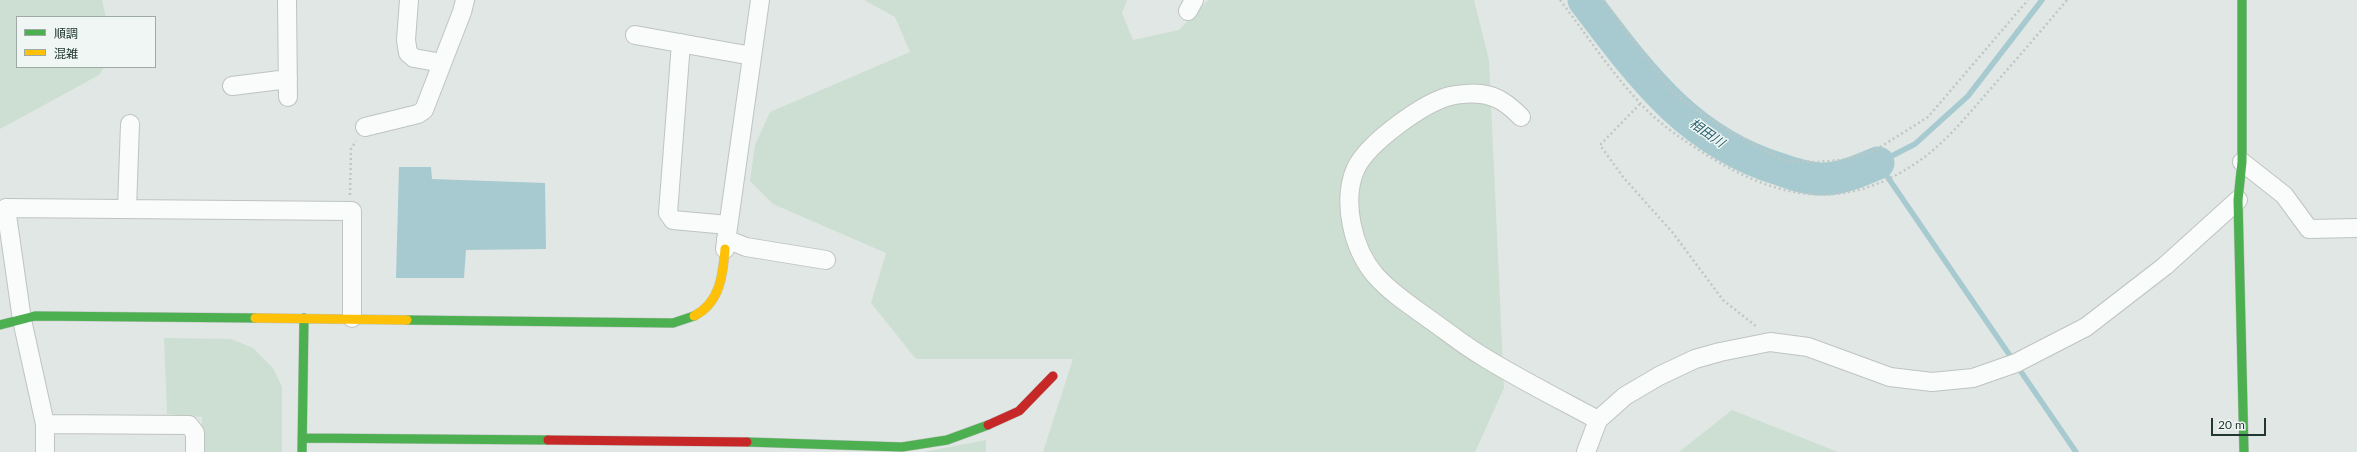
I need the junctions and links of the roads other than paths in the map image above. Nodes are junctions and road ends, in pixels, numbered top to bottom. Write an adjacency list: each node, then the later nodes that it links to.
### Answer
1 (286, 0): 10 (street)
2 (409, 0): 9 (street)
3 (465, 0): 9 (street)
4 (760, 0): 8 (street)
5 (2242, 0): 16 (street)
6 (635, 35): 7 (street)
7 (681, 43): 8 (street); 20 (street)
8 (752, 56): 20 (street)
9 (442, 63): 15 (street)
10 (288, 79): 11 (street); 12 (street)
11 (232, 86)
12 (288, 97)
13 (1521, 117): 27 (street)
14 (130, 124): 18 (street)
15 (365, 127)
16 (2242, 162): 17 (street); 19 (street)
17 (2238, 200): 27 (street); 38 (street)
18 (127, 209): 23 (street); 24 (street)
19 (2357, 228)
20 (726, 237): 21 (street); 23 (street)
21 (826, 260)
22 (304, 318): 23 (street); 24 (street); 29 (street)
23 (352, 318)
24 (22, 320): 25 (street); 28 (street)
25 (0, 325)
26 (1053, 376): 33 (street)
27 (1598, 420): 37 (street)
28 (45, 424): 34 (street); 35 (street)
29 (302, 438): 30 (street); 36 (street)
30 (405, 446): 31 (street)
31 (703, 447): 32 (street)
32 (804, 448): 33 (street)
33 (902, 450)
34 (45, 452)
35 (195, 452)
36 (302, 452)
37 (1586, 452)
38 (2244, 452)

